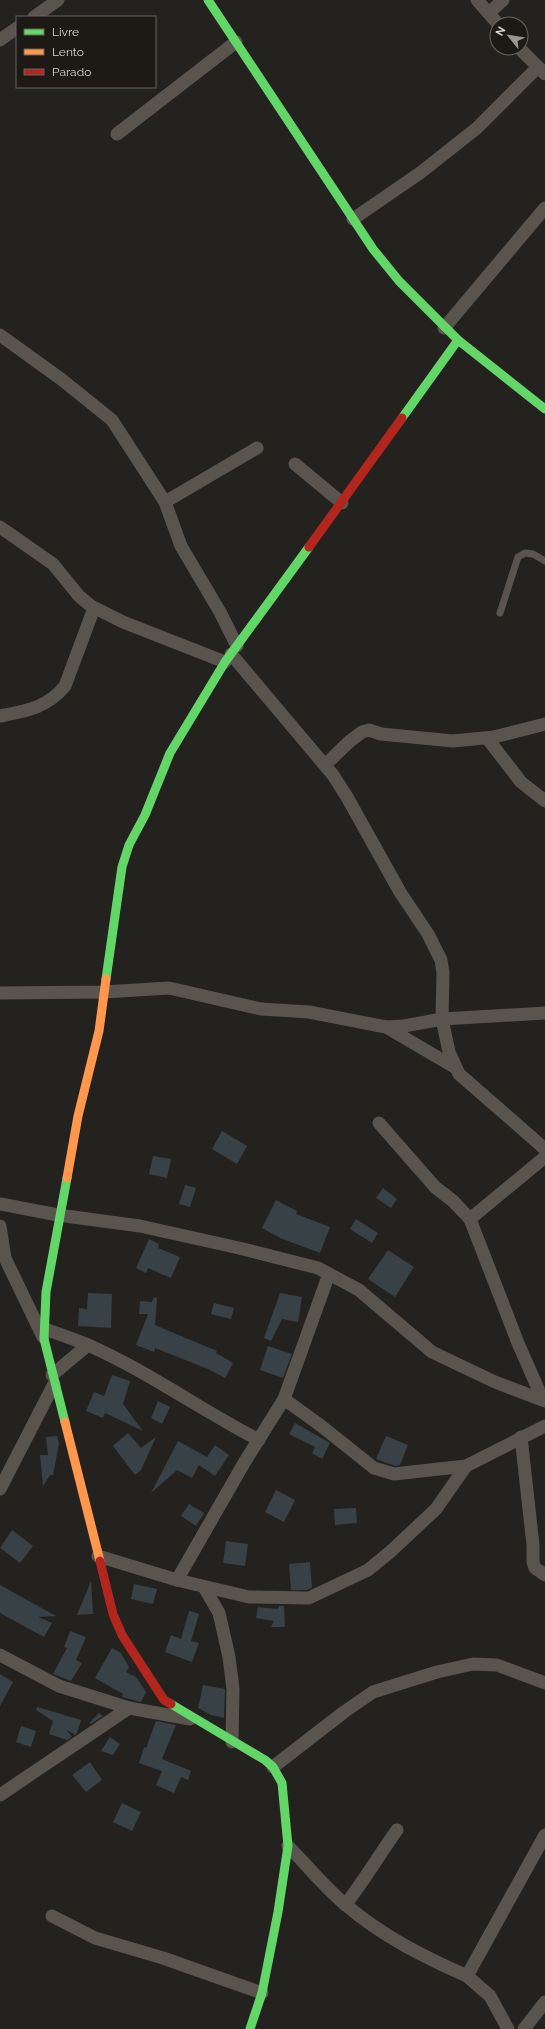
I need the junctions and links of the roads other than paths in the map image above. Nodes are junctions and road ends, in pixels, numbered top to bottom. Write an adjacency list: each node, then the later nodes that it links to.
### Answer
1 (58, 0): 6 (street)
2 (208, 0): 9 (street)
3 (477, 0): 5 (street)
4 (503, 0): 5 (street)
5 (489, 14)
6 (35, 16)
7 (16, 29): 8 (street)
8 (0, 40)
9 (236, 42): 12 (street); 14 (street)
10 (527, 56): 11 (street)
11 (541, 71): 14 (street)
12 (117, 134)
13 (545, 208): 15 (street)
14 (353, 219): 15 (street)
15 (444, 328): 17 (street)
16 (0, 335): 21 (street)
17 (458, 340): 18 (street); 22 (street)
18 (545, 409)
19 (257, 448): 21 (street)
20 (296, 464): 22 (street)
21 (165, 502): 27 (street)
22 (342, 502): 27 (street)
23 (0, 527): 25 (street)
24 (545, 561): 26 (lane)
25 (94, 608): 27 (street); 28 (street)
26 (500, 613)
27 (231, 654): 31 (street); 33 (street)
28 (0, 716)
29 (545, 724): 30 (street)
30 (487, 738): 31 (street); 32 (street)
31 (325, 765): 36 (street)
32 (545, 801)
33 (104, 992): 34 (street); 37 (street); 43 (street)
34 (0, 993)
35 (545, 1013): 36 (street)
36 (442, 1019): 37 (street); 38 (street)
37 (386, 1027): 38 (street)
38 (456, 1068): 40 (street)
39 (379, 1124): 44 (street)
40 (545, 1149)
41 (545, 1157): 44 (street)
42 (0, 1204): 43 (street)
43 (58, 1215): 47 (street); 48 (street)
44 (470, 1219): 52 (street)
45 (0, 1226): 46 (street)
46 (2, 1258): 48 (street)
47 (329, 1274): 51 (street); 52 (street)
48 (44, 1334): 49 (street); 50 (street)
49 (88, 1345): 50 (street); 55 (street)
50 (53, 1380): 57 (street); 58 (street)
51 (284, 1399): 55 (street); 56 (street)
52 (544, 1401)
53 (545, 1426): 54 (street)
54 (521, 1437): 56 (street); 59 (street)
55 (258, 1440): 60 (street)
56 (466, 1466): 61 (street)
57 (0, 1489)
58 (98, 1556): 60 (street); 65 (street)
59 (545, 1575)
60 (176, 1580): 61 (street)
61 (204, 1587): 66 (street)
62 (0, 1655): 64 (street)
63 (545, 1683): 67 (street)
64 (129, 1708): 65 (street); 68 (street)
65 (195, 1720): 66 (street)
66 (232, 1742): 67 (street)
67 (273, 1767): 71 (street)
68 (0, 1795)
69 (397, 1830): 72 (street)
70 (545, 1835): 74 (street)
71 (288, 1846): 72 (street); 75 (street)
72 (346, 1905): 74 (street)
73 (52, 1916): 75 (street)
74 (467, 1976): 78 (street)
75 (262, 1993): 77 (street)
76 (545, 2002): 79 (street)
77 (250, 2029)
78 (508, 2029)
79 (524, 2029)

